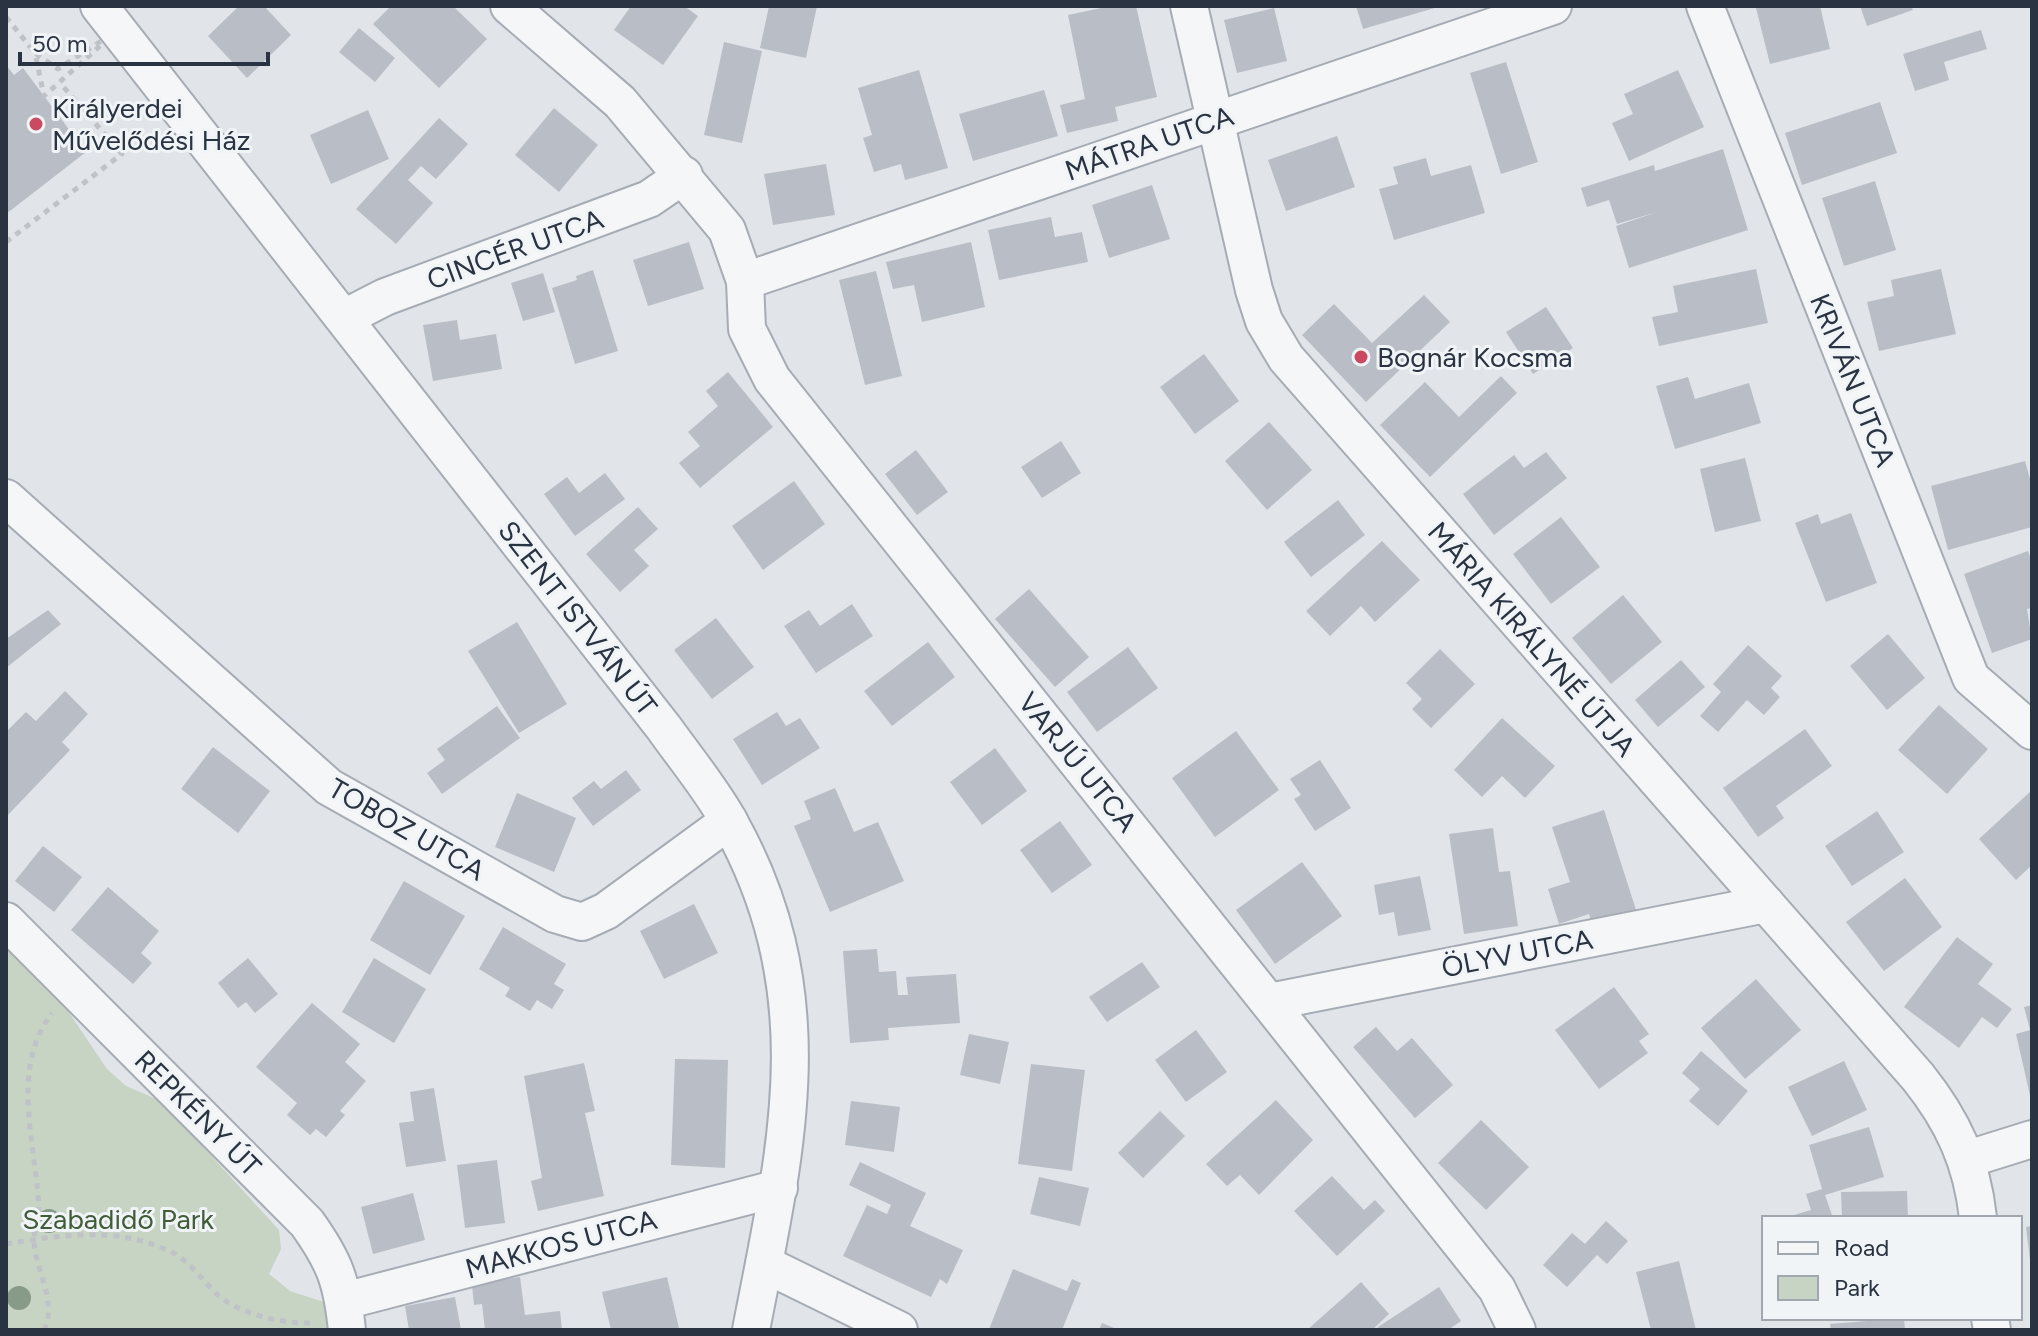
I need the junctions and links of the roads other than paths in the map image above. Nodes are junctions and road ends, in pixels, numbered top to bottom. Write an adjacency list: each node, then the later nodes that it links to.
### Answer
1 (509, 6): 7 (street, VARJÚ UTCA)
2 (1189, 6): 6 (street, MÁRIA KIRÁLYNÉ ÚTJA)
3 (1553, 6): 6 (street, MÁTRA UTCA)
4 (1705, 6): 11 (street, KRIVÁN UTCA)
5 (109, 18): 9 (street, SZENT ISTVÁN ÚT)
6 (1216, 121): 8 (street, MÁTRA UTCA); 13 (street, MÁRIA KIRÁLYNÉ ÚTJA)
7 (684, 175): 8 (street, VARJÚ UTCA); 9 (street, CINCÉR UTCA)
8 (745, 281): 15 (street, VARJÚ UTCA)
9 (344, 318): 12 (street, SZENT ISTVÁN ÚT)
10 (6, 498): 12 (street, TOBOZ UTCA)
11 (2032, 731)
12 (729, 821): 18 (street, SZENT ISTVÁN ÚT)
13 (1766, 904): 15 (street, ÖLYV UTCA); 17 (street, MÁRIA KIRÁLYNÉ ÚTJA)
14 (6, 921): 21 (street, REPKÉNY ÚT)
15 (1269, 1002): 24 (street, VARJÚ UTCA)
16 (2032, 1139): 17 (street)
17 (1968, 1159): 19 (street, MÁRIA KIRÁLYNÉ ÚTJA)
18 (779, 1188): 20 (street, SZENT ISTVÁN ÚT); 21 (street, MAKKOS UTCA)
19 (1978, 1216)
20 (764, 1264): 22 (street, SZENT ISTVÁN ÚT); 23 (street)
21 (345, 1316)
22 (751, 1330)
23 (899, 1330)
24 (1517, 1330)

